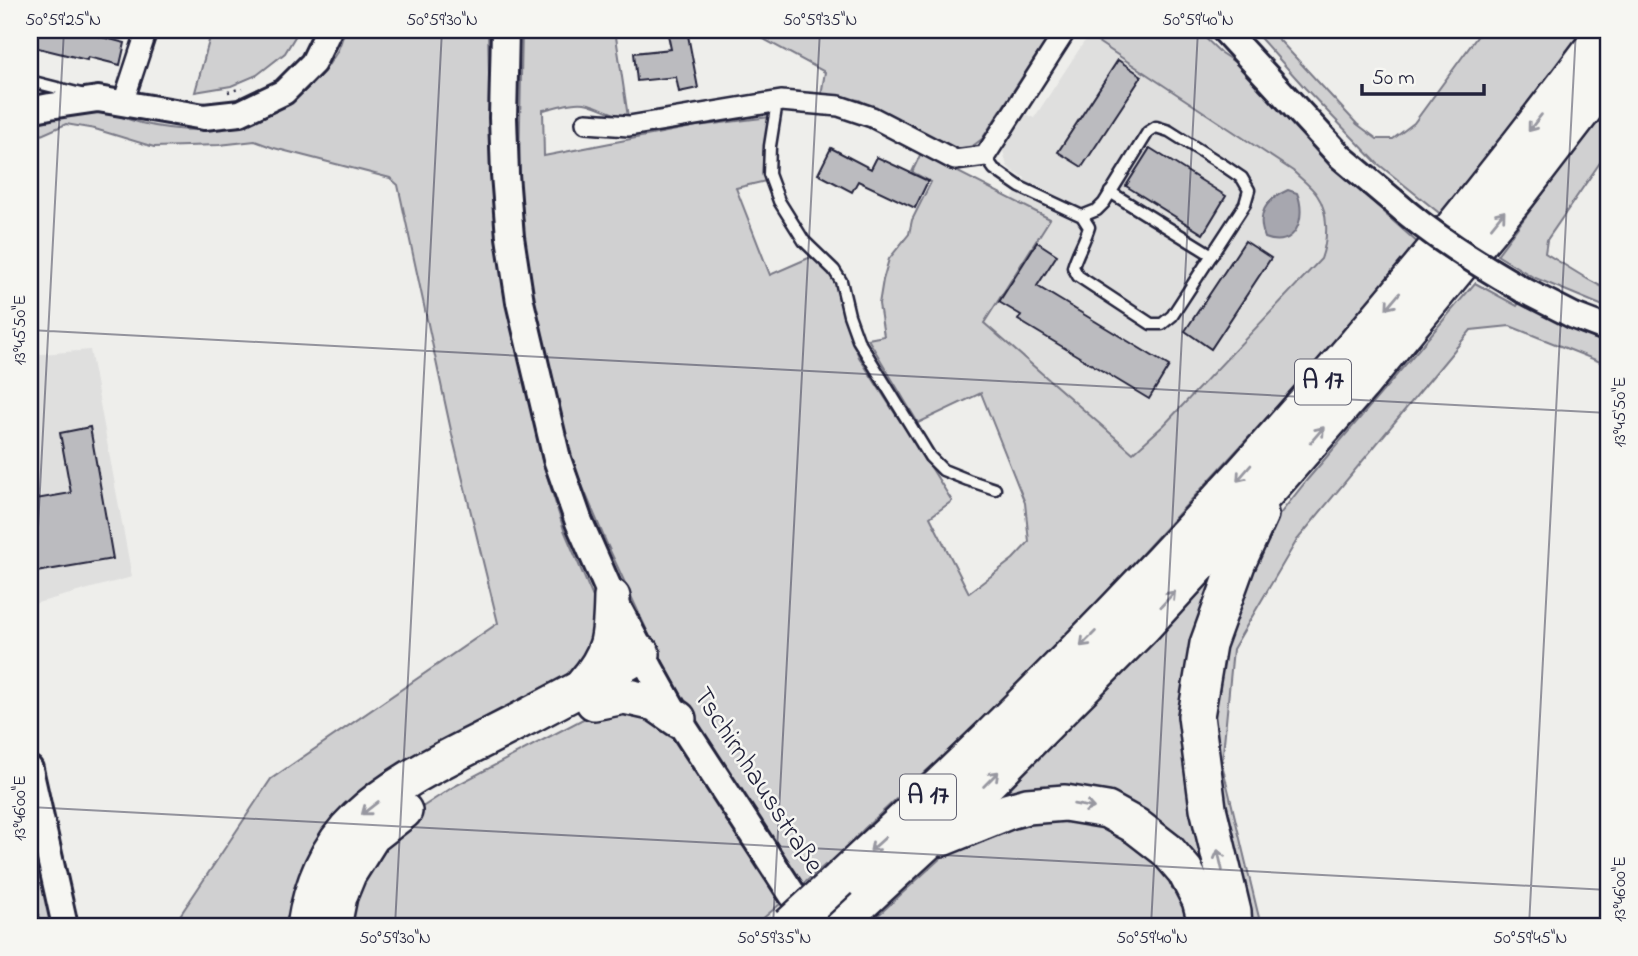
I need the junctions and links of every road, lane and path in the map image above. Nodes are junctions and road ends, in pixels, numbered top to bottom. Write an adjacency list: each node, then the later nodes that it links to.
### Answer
1 (147, 30): 13 (street)
2 (330, 30): 13 (street)
3 (505, 30): 23 (main road, Tschirnhausstraße)
4 (1066, 30): 16 (street)
5 (1224, 30): 20 (street, bridge)
6 (1606, 30): 29 (highway, A 17, one-way to 29)
7 (1608, 78): 21 (highway, A 17, one-way to 7)
8 (30, 81): 11 (lane)
9 (250, 84): 10 (path)
10 (220, 95)
11 (98, 99): 13 (street); 14 (street)
12 (777, 102): 15 (street); 16 (street); 22 (lane)
13 (123, 103)
14 (30, 110)
15 (586, 123)
16 (985, 156): 18 (lane)
17 (1110, 192): 18 (lane); 19 (lane); 19 (lane)
18 (1082, 216): 19 (lane)
19 (1212, 255)
20 (1608, 329)
21 (1274, 484): 28 (highway, A 17, one-way to 21); 36 (highway, one-way to 21)
22 (995, 489)
23 (612, 597): 24 (main road, Tschirnhausstraße); 25 (highway)
24 (646, 662): 25 (highway); 26 (main road, Tschirnhausstraße)
25 (585, 697): 26 (highway); 31 (highway, one-way to 31); 32 (highway)
26 (678, 719): 34 (main road, Tschirnhausstraße)
27 (30, 769): 30 (street)
28 (925, 844): 29 (highway, A 17); 35 (highway, one-way to 35)
29 (845, 904): 33 (highway, A 17, bridge)
30 (65, 926)
31 (305, 926)
32 (333, 926)
33 (789, 926)
34 (813, 926)
35 (1207, 926)
36 (1234, 926)

